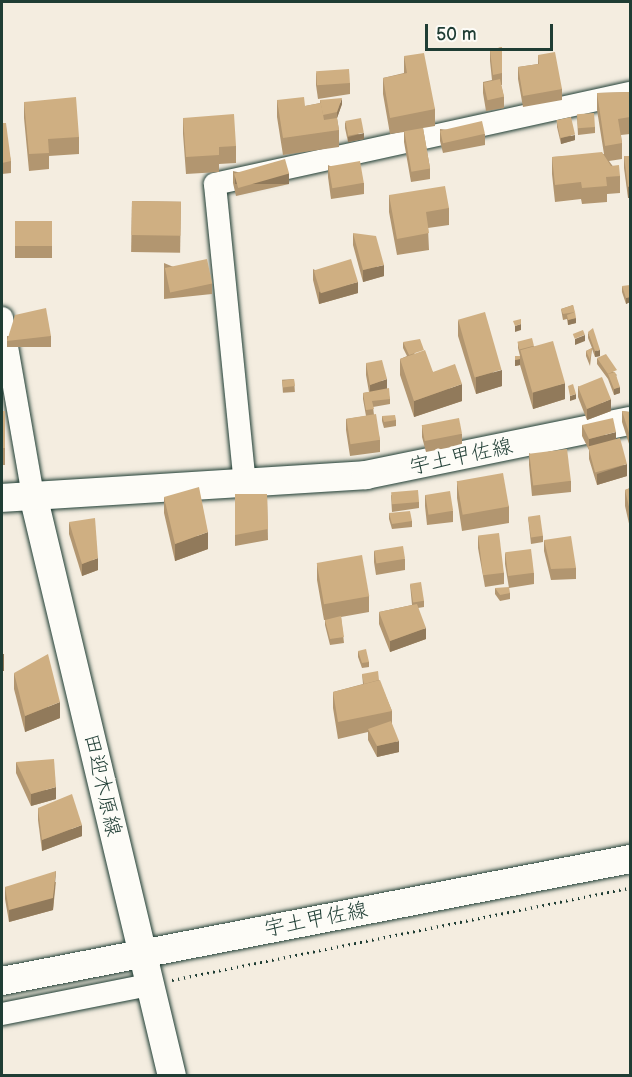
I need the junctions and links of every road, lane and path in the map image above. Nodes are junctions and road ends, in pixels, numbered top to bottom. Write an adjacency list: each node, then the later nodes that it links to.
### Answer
1 (630, 93): 4 (street)
2 (2, 318): 5 (street)
3 (630, 420): 4 (main road, 宇土甲佐線)
4 (245, 485): 5 (main road, 宇土甲佐線)
5 (33, 495): 6 (main road, 宇土甲佐線); 9 (main road, 田迎木原線)
6 (2, 498)
7 (630, 859): 9 (main road, 宇土甲佐線)
8 (630, 888): 11 (path)
9 (142, 951): 10 (main road, 宇土甲佐線); 11 (main road, 田迎木原線)
10 (2, 981)
11 (149, 985): 12 (street); 13 (main road, 田迎木原線)
12 (2, 1014)
13 (172, 1076)

